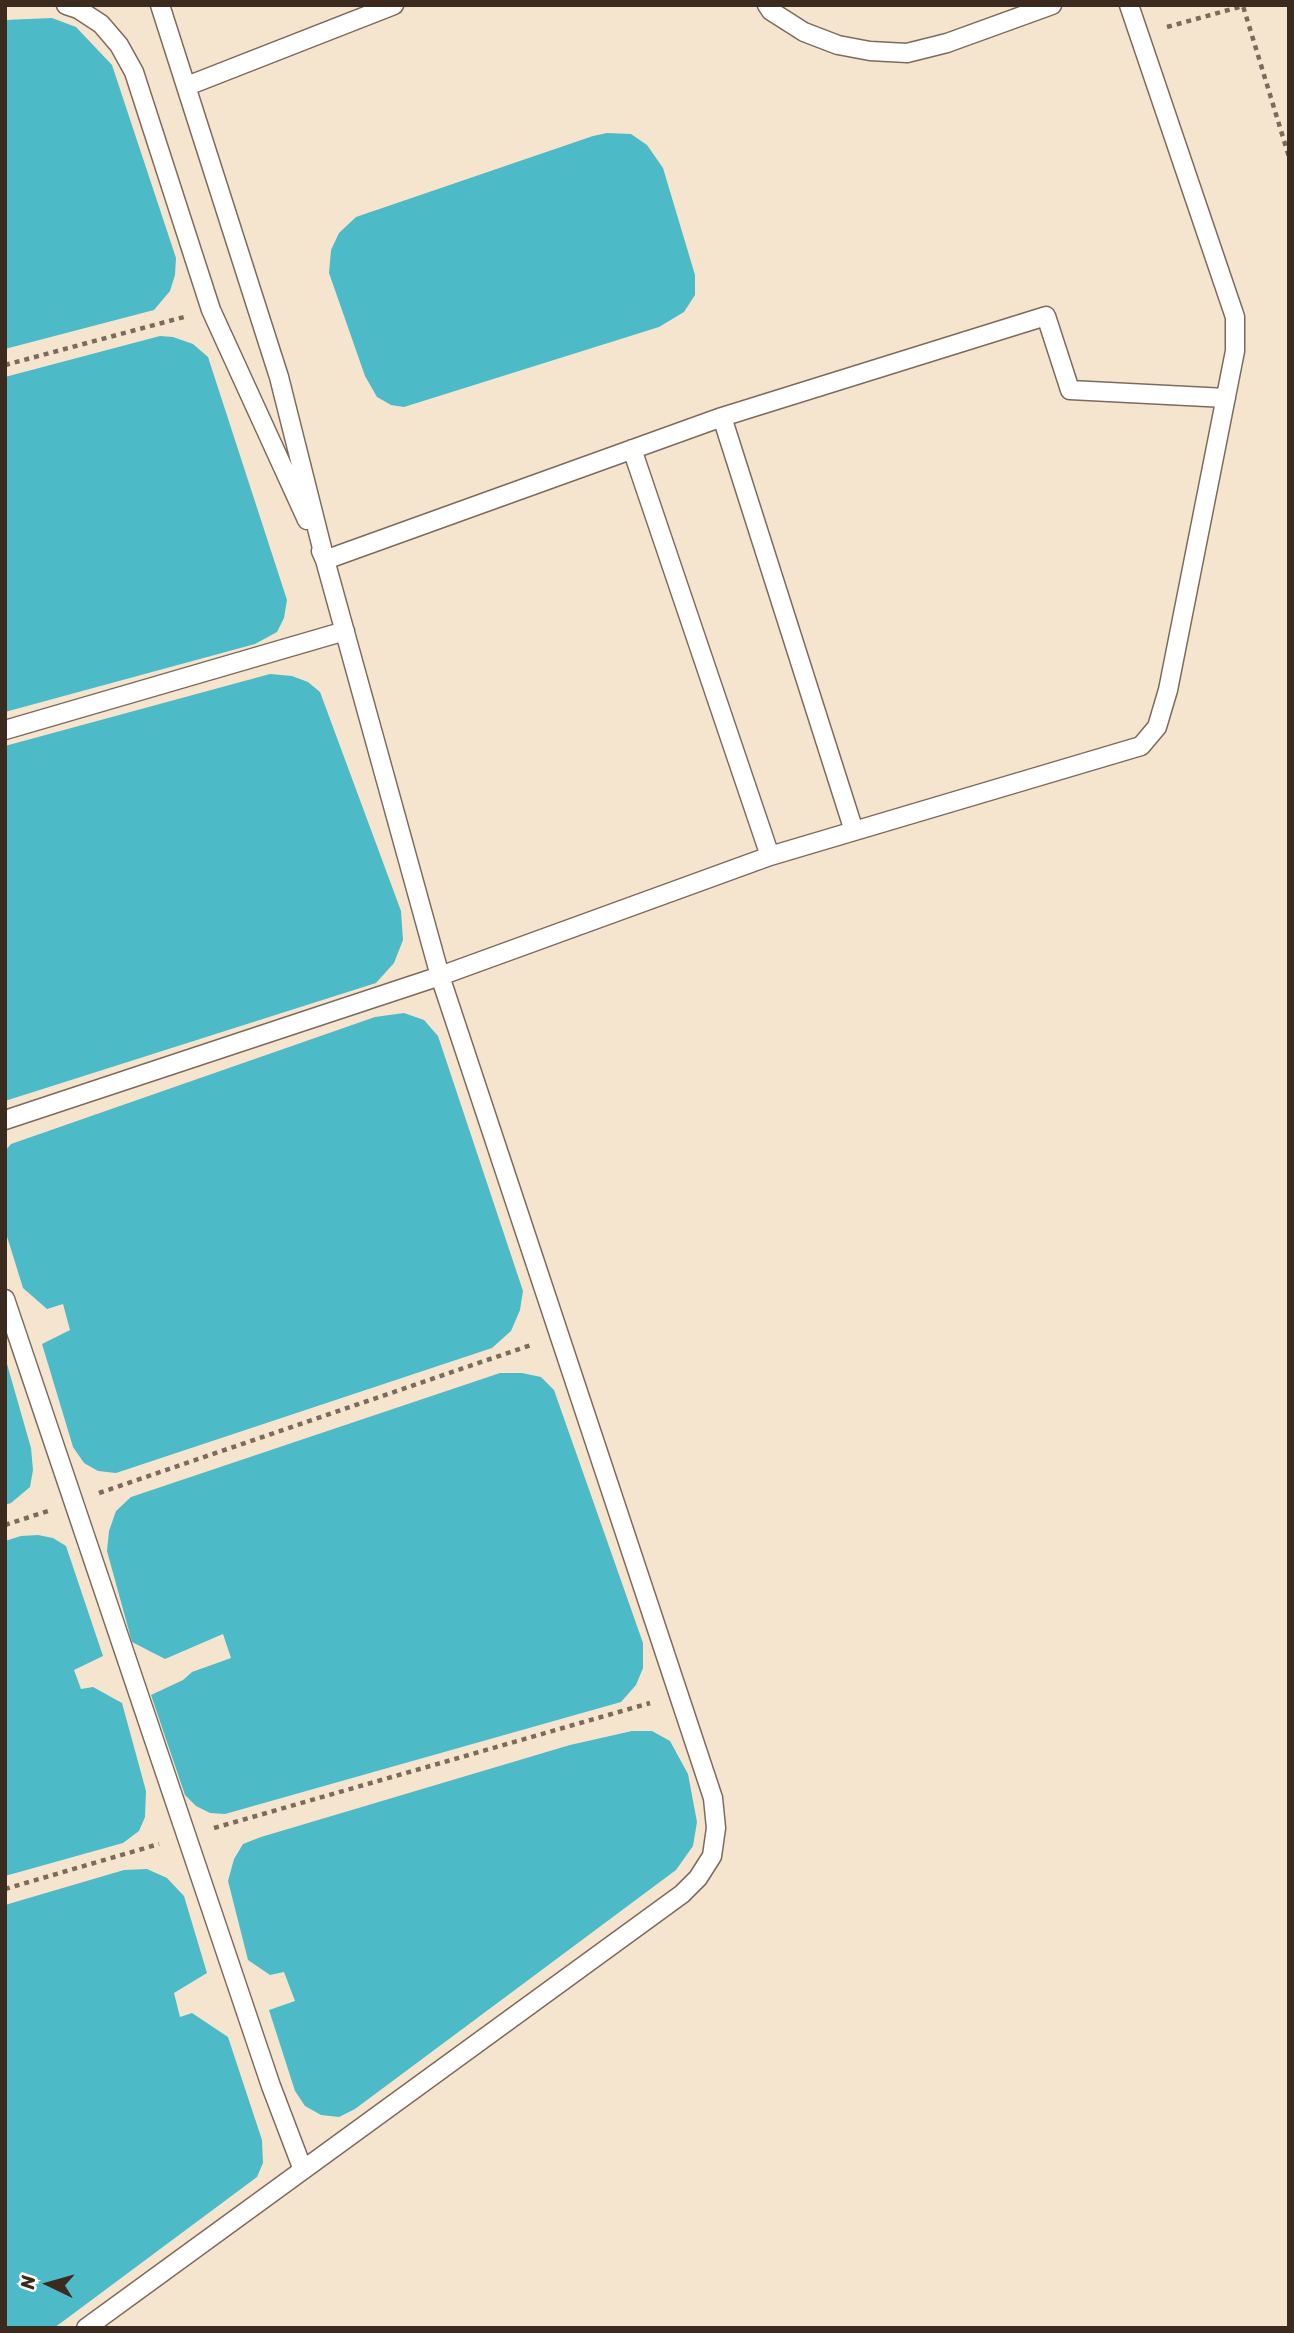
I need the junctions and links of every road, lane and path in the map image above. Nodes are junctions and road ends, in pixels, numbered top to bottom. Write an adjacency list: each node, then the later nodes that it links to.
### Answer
1 (66, 5): 10 (lane)
2 (160, 5): 8 (lane)
3 (394, 5): 8 (lane)
4 (767, 5): 5 (lane)
5 (1052, 5)
6 (1129, 5): 7 (lane)
7 (1139, 34): 9 (path); 12 (lane)
8 (187, 86): 15 (lane)
9 (1289, 157)
10 (211, 310): 11 (path); 15 (lane)
11 (5, 365)
12 (1226, 398): 13 (lane); 18 (lane)
13 (722, 416): 14 (lane); 18 (lane)
14 (632, 449): 15 (lane); 19 (lane)
15 (325, 559): 16 (lane)
16 (345, 631): 17 (lane); 20 (lane)
17 (5, 730)
18 (854, 831): 19 (lane)
19 (770, 856): 20 (lane)
20 (440, 976): 21 (lane); 23 (lane)
21 (5, 1120)
22 (5, 1299): 24 (lane)
23 (560, 1335): 24 (path); 26 (lane)
24 (72, 1502): 25 (path); 27 (lane)
25 (5, 1525)
26 (678, 1695): 27 (path); 29 (lane)
27 (186, 1836): 28 (path); 29 (lane)
28 (5, 1889)
29 (303, 2170): 30 (lane)
30 (86, 2328)

